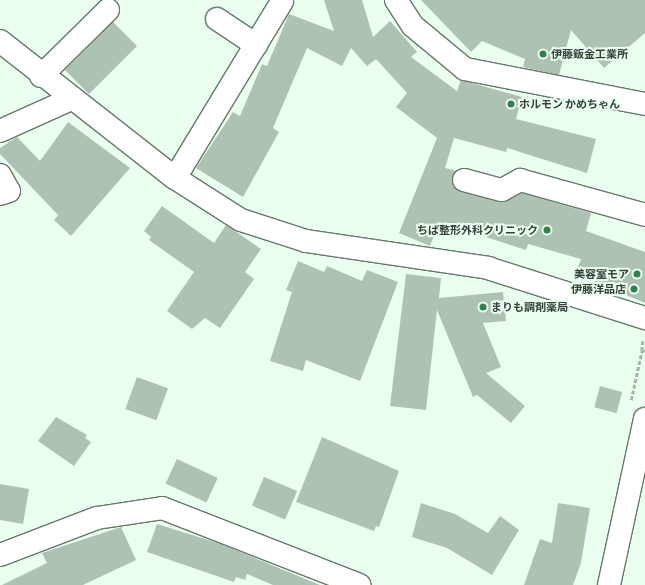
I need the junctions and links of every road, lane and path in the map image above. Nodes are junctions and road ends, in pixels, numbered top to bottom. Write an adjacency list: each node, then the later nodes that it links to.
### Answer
1 (396, 0): 9 (street)
2 (282, 1): 6 (street)
3 (108, 10): 7 (street)
4 (217, 19): 6 (street)
5 (0, 41): 7 (street)
6 (256, 45): 12 (street)
7 (41, 76): 8 (street)
8 (70, 100): 10 (street); 12 (street)
9 (645, 104)
10 (0, 132)
11 (0, 175): 14 (street)
12 (175, 178): 16 (street)
13 (464, 180): 15 (street)
14 (0, 194)
15 (645, 215)
16 (645, 326): 17 (path)
17 (645, 351)
18 (645, 423): 21 (street)
19 (0, 555): 20 (street)
20 (360, 585)
21 (609, 585)

